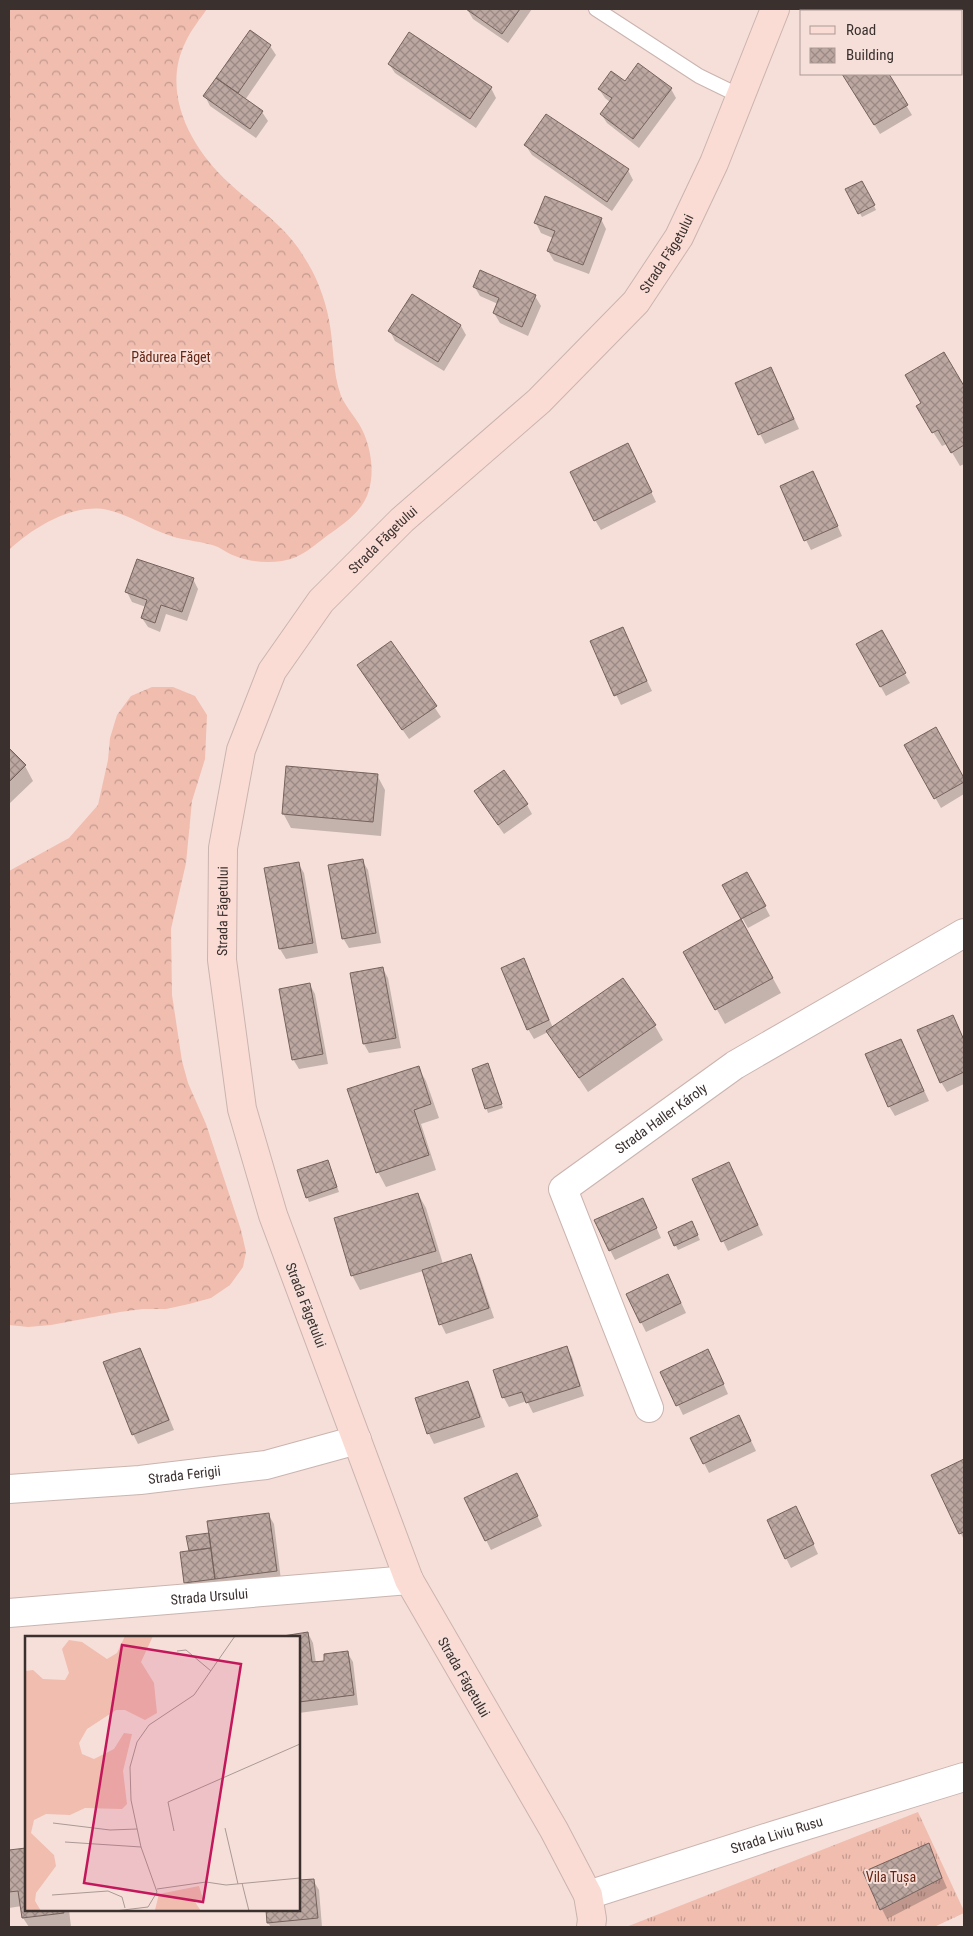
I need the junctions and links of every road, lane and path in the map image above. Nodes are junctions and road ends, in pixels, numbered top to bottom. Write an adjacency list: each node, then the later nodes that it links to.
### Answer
1 (596, 9): 3 (lane)
2 (775, 9): 3 (main road, Strada Făgetului)
3 (740, 96): 6 (main road, Strada Făgetului)
4 (964, 933): 5 (street, Strada Haller Károly)
5 (649, 1408)
6 (357, 1440): 7 (street, Strada Ferigii); 8 (main road, Strada Făgetului)
7 (9, 1489)
8 (409, 1580): 9 (street, Strada Ursului); 11 (main road, Strada Făgetului)
9 (9, 1613)
10 (964, 1777): 11 (street, Strada Liviu Rusu)
11 (588, 1895): 12 (main road, Strada Făgetului)
12 (591, 1927)

